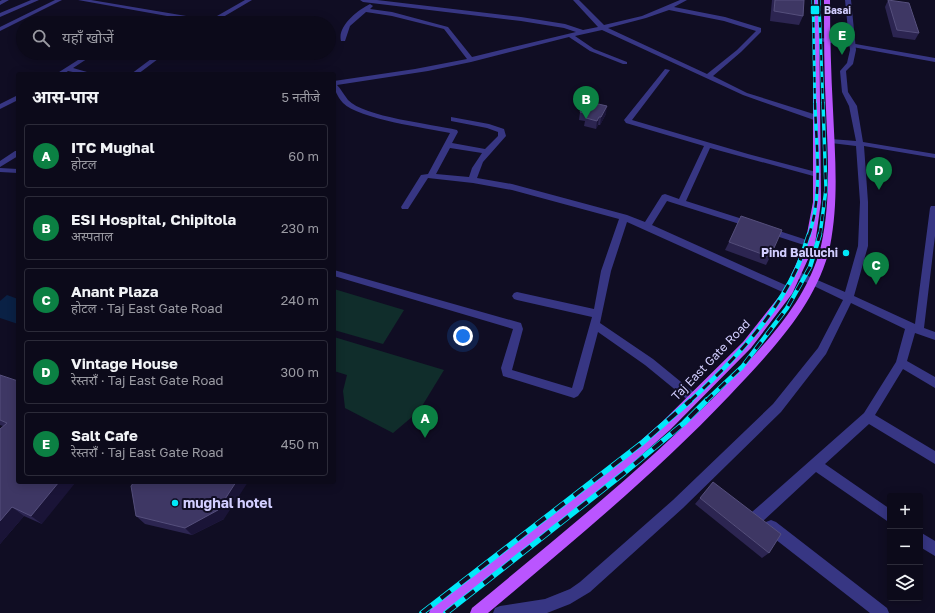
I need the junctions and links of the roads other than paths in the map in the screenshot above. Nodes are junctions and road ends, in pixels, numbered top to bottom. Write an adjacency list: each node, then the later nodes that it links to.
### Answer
1 (6, 0): 15 (street)
2 (20, 0): 13 (street)
3 (59, 0): 19 (street)
4 (81, 0): 20 (street)
5 (239, 0): 6 (street)
6 (249, 0): 21 (street)
7 (363, 0): 14 (street)
8 (576, 0): 23 (street)
9 (684, 0): 16 (street)
10 (816, 0): 28 (main road, Taj East Gate Road)
11 (827, 0): 28 (main road)
12 (848, 0): 29 (street)
13 (34, 1): 18 (street)
14 (377, 1): 17 (street); 25 (street)
15 (0, 3)
16 (669, 8): 23 (street); 41 (street)
17 (365, 10): 27 (street); 32 (street)
18 (0, 15)
19 (26, 16)
20 (175, 16)
21 (221, 16)
22 (16, 21): 24 (street)
23 (603, 28): 25 (street); 41 (street)
24 (0, 29)
25 (582, 32): 26 (street)
26 (570, 35): 32 (street); 34 (street)
27 (343, 40)
28 (822, 42): 29 (street); 46 (main road, Taj East Gate Road); 48 (main road)
29 (853, 48): 33 (street); 35 (street); 49 (street)
30 (82, 60): 36 (street)
31 (154, 60): 40 (street)
32 (471, 60): 42 (street)
33 (935, 60)
34 (625, 63)
35 (935, 64)
36 (68, 69): 38 (street); 39 (street)
37 (667, 70): 51 (street)
38 (63, 72)
39 (82, 72)
40 (137, 72)
41 (709, 76): 46 (street)
42 (336, 84)
43 (336, 87): 50 (street)
44 (16, 98): 45 (street)
45 (0, 107)
46 (817, 118): 58 (main road, Taj East Gate Road)
47 (454, 119): 52 (street)
48 (831, 141): 49 (street); 69 (main road)
49 (860, 144): 54 (street); 72 (street)
50 (448, 145): 52 (street); 59 (street)
51 (708, 145): 58 (street); 61 (street)
52 (487, 152): 60 (street)
53 (16, 154): 55 (street)
54 (935, 156)
55 (0, 165)
56 (0, 170): 57 (street)
57 (16, 171)
58 (817, 175): 66 (main road, Taj East Gate Road)
59 (431, 176): 60 (street); 62 (street)
60 (473, 180): 64 (street)
61 (682, 201): 65 (street); 66 (street)
62 (406, 207)
63 (934, 208): 75 (street)
64 (624, 217): 65 (street); 73 (street)
65 (647, 226): 70 (street)
66 (810, 244): 68 (main road, Taj East Gate Road)
67 (336, 274): 74 (street)
68 (796, 274): 69 (street); 70 (main road, Taj East Gate Road)
69 (813, 281): 72 (street); 92 (main road)
70 (789, 291): 79 (main road, Taj East Gate Road)
71 (517, 296): 73 (street)
72 (848, 299): 75 (street); 83 (street)
73 (598, 314): 74 (street)
74 (595, 325): 79 (street)
75 (915, 328): 76 (street); 77 (street)
76 (935, 336)
77 (901, 363): 78 (street); 80 (street)
78 (935, 383)
79 (694, 398): 91 (main road, Taj East Gate Road)
80 (868, 417): 81 (street); 82 (street)
81 (935, 458)
82 (816, 465): 86 (street); 87 (street)
83 (706, 477): 84 (street); 90 (street)
84 (717, 486)
85 (746, 508): 87 (street)
86 (887, 515)
87 (758, 517): 94 (street)
88 (923, 541): 89 (street)
89 (935, 549)
90 (534, 612): 93 (street)
91 (436, 613)
92 (477, 613)
93 (500, 613)
94 (882, 613)

